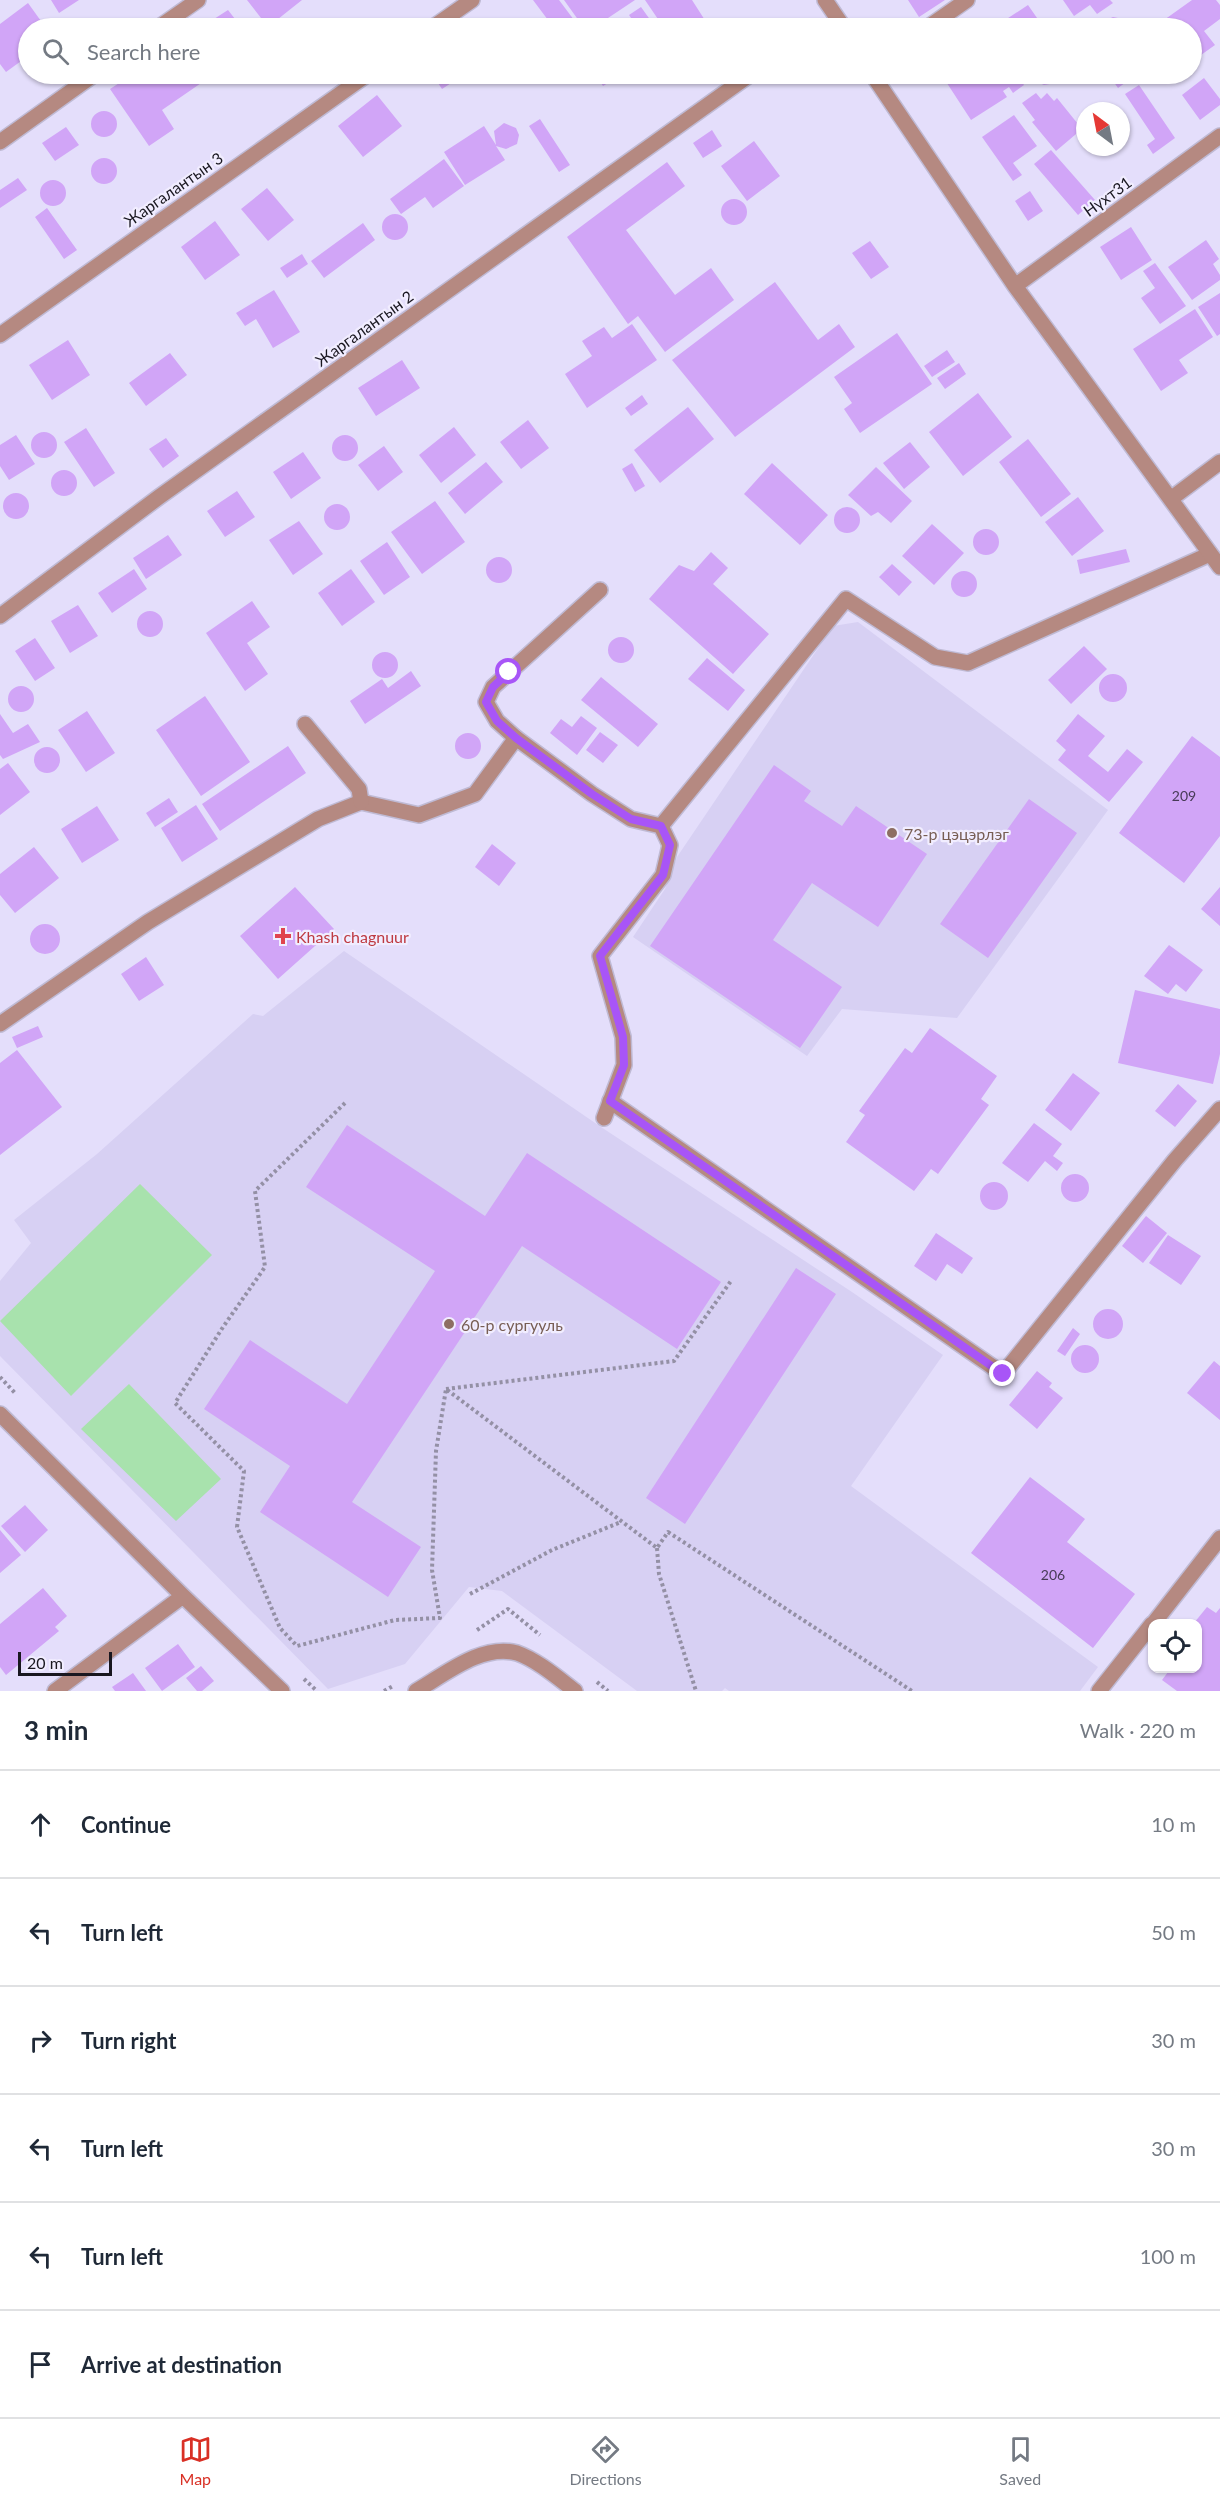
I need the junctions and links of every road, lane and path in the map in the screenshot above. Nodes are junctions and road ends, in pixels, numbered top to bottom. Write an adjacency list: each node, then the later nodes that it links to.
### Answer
1 (198, 0): 5 (street)
2 (472, 0): 6 (street)
3 (825, 0): 7 (street)
4 (967, 0): 8 (street)
5 (172, 18)
6 (446, 18)
7 (837, 18)
8 (941, 18)
9 (81, 84): 14 (street)
10 (354, 84): 16 (street, Жаргалантын 3)
11 (737, 84): 22 (street, Жаргалантын 2)
12 (880, 84): 15 (street)
13 (1220, 136): 15 (street, Нүхт31)
14 (0, 142)
15 (1016, 286): 18 (street)
16 (0, 335)
17 (1220, 462): 18 (street)
18 (1172, 498): 19 (street)
19 (1210, 554): 20 (street); 26 (street)
20 (1220, 567)
21 (600, 590): 24 (street)
22 (0, 616)
23 (305, 724): 25 (street)
24 (516, 738): 25 (street); 26 (street)
25 (361, 802): 27 (street)
26 (661, 826): 28 (street)
27 (0, 1024)
28 (610, 1101): 30 (street); 31 (street)
29 (345, 1103): 33 (path)
30 (1220, 1108)
31 (604, 1118)
32 (731, 1281): 33 (path)
33 (446, 1389): 35 (path)
34 (0, 1414): 39 (street)
35 (621, 1522): 37 (path); 38 (path)
36 (1220, 1538): 40 (street)
37 (657, 1548): 46 (path); 47 (path)
38 (470, 1594)
39 (183, 1596): 42 (street); 43 (street)
40 (1157, 1619)
41 (1148, 1630): 48 (street)
42 (55, 1691)
43 (282, 1691)
44 (416, 1691): 45 (street)
45 (575, 1691)
46 (696, 1691)
47 (912, 1691)
48 (1100, 1691)

